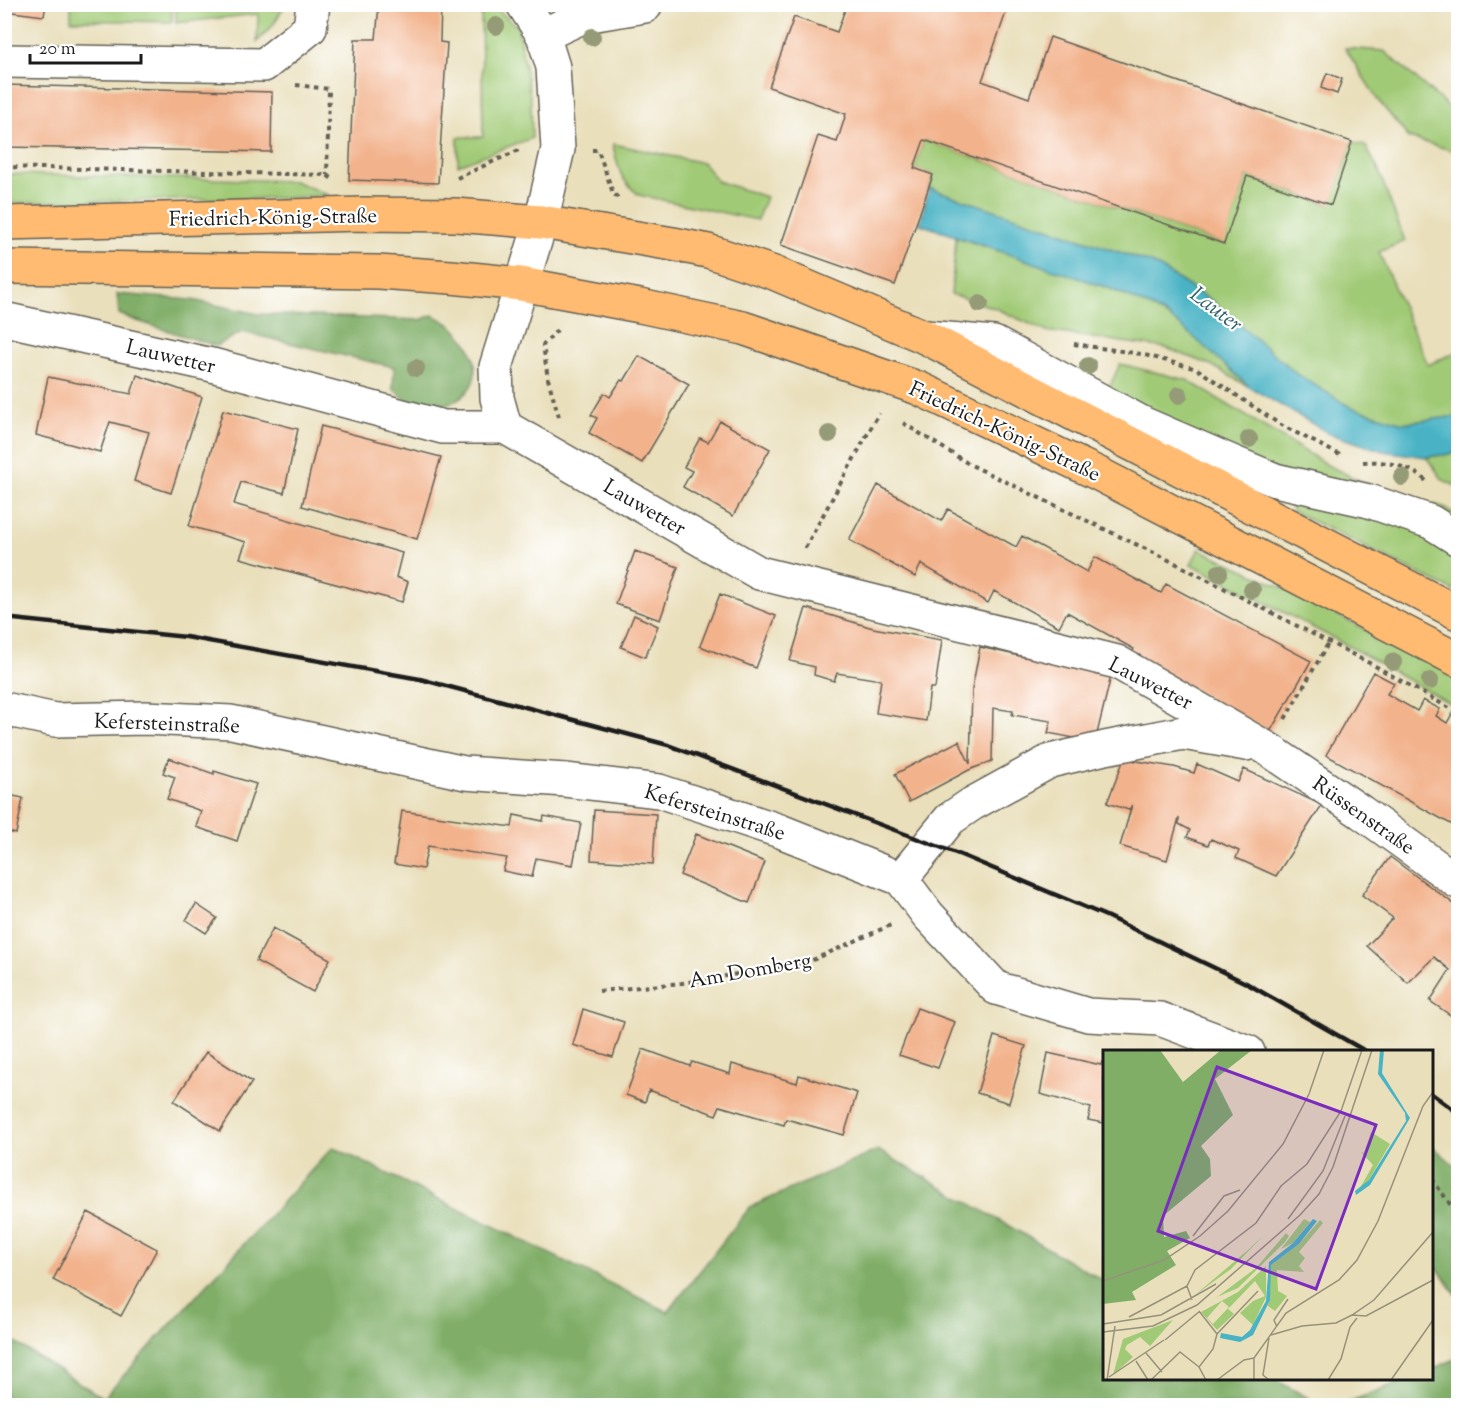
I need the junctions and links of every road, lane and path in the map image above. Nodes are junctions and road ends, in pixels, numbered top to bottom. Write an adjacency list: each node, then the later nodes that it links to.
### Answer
1 (313, 4): 6 (street)
2 (523, 4): 4 (street)
3 (645, 6): 4 (street)
4 (543, 35): 8 (street)
5 (4, 62): 6 (street)
6 (264, 65): 7 (path)
7 (327, 175)
8 (541, 222): 9 (main road, Friedrich-König-Straße); 11 (street); 14 (main road, Friedrich-König-Straße)
9 (4, 223)
10 (4, 267): 11 (main road, Friedrich-König-Straße)
11 (520, 284): 20 (street); 29 (main road, Friedrich-König-Straße)
12 (4, 319): 20 (street, Lauwetter)
13 (566, 327): 23 (path)
14 (925, 337): 25 (street); 27 (main road, Friedrich-König-Straße)
15 (1083, 345): 21 (path)
16 (869, 408): 17 (path)
17 (879, 412): 18 (path); 26 (path)
18 (888, 415)
19 (896, 419): 28 (path)
20 (505, 427): 23 (street, Lauwetter)
21 (1344, 457)
22 (1355, 463): 24 (path)
23 (572, 466): 26 (street, Lauwetter)
24 (1431, 486)
25 (1458, 539)
26 (787, 581): 32 (street, Lauwetter)
27 (1458, 613)
28 (1329, 642): 31 (path); 32 (path)
29 (1458, 660)
30 (4, 709): 33 (street, Kefersteinstraße)
31 (1458, 712)
32 (1268, 748): 33 (street); 34 (street, Rüssenstraße)
33 (901, 879): 35 (street)
34 (1458, 882)
35 (928, 915): 36 (path, Am Domberg); 37 (street)
36 (599, 991)
37 (1243, 1050)
38 (1433, 1182): 39 (path)
39 (1458, 1211)

